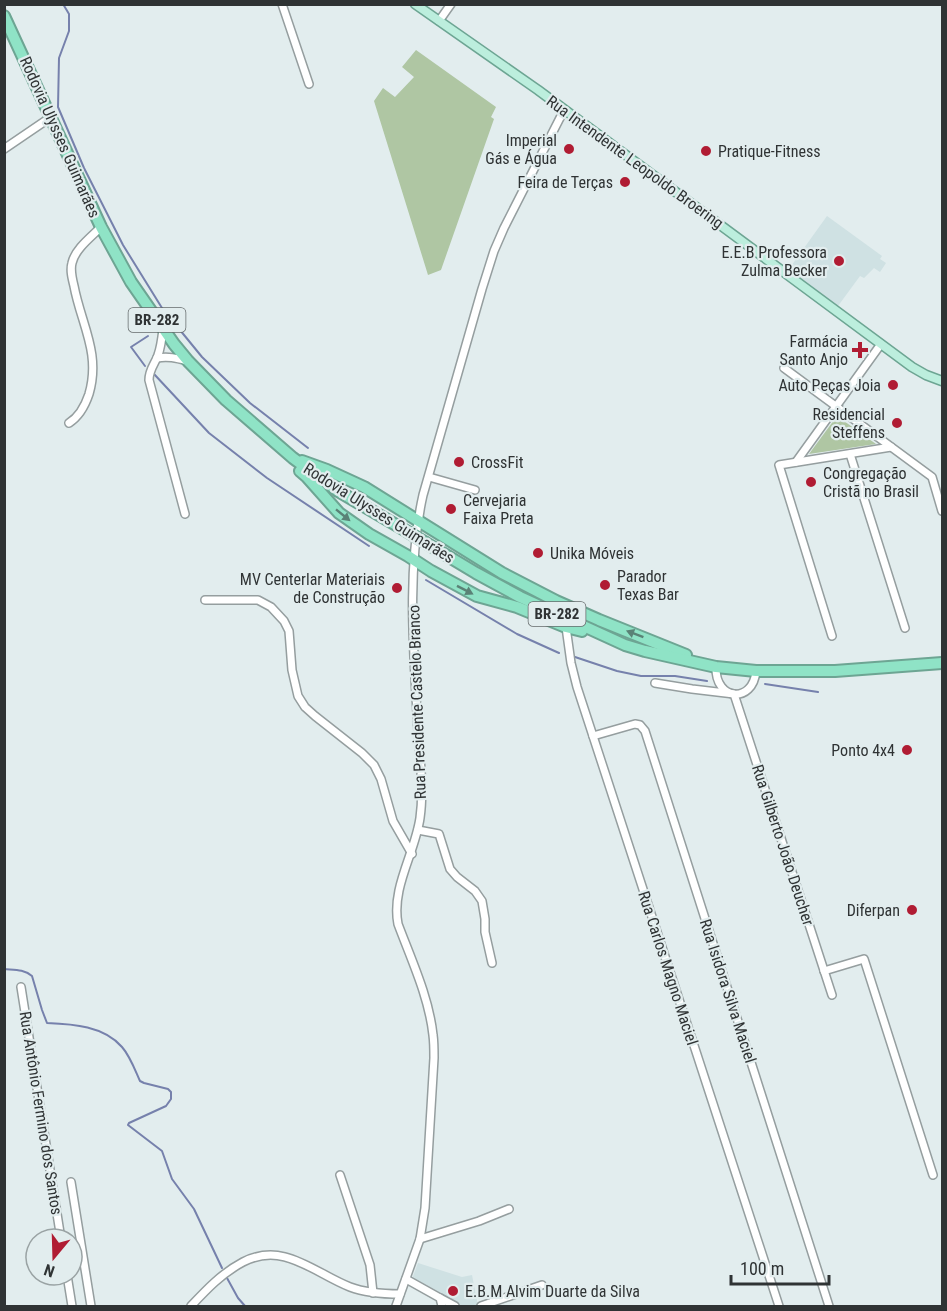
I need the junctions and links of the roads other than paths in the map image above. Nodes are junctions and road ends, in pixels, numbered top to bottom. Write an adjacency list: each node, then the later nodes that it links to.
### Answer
1 (282, 4): 6 (street)
2 (415, 4): 5 (main road, Rua Intendente Leopoldo Broering)
3 (452, 4): 5 (street)
4 (4, 16): 8 (highway, Rodovia Ulysses Guimarães / BR-282)
5 (439, 21): 7 (main road, Rua Intendente Leopoldo Broering)
6 (309, 84)
7 (564, 110): 12 (main road, Rua Intendente Leopoldo Broering); 24 (street, Rua Presidente Castelo Branco)
8 (51, 117): 9 (street); 10 (highway, Rodovia Ulysses Guimarães / BR-282)
9 (4, 148)
10 (100, 228): 11 (highway, Rodovia Ulysses Guimarães / BR-282); 18 (street)
11 (163, 328): 13 (street); 14 (highway, Rodovia Ulysses Guimarães / BR-282)
12 (882, 344): 16 (main road, Rua Intendente Leopoldo Broering); 17 (street)
13 (157, 358): 14 (street); 27 (street)
14 (188, 361): 19 (highway, Rodovia Ulysses Guimarães / BR-282)
15 (784, 368): 17 (street)
16 (942, 381)
17 (836, 407): 20 (street); 23 (street)
18 (69, 423)
19 (259, 428): 22 (highway, Rodovia Ulysses Guimarães / BR-282); 29 (highway, one-way to 29)
20 (891, 447): 21 (street); 26 (street)
21 (850, 454): 23 (street); 32 (street)
22 (293, 458): 28 (highway); 34 (highway, Rodovia Ulysses Guimarães / BR-282, bridge)
23 (796, 462): 33 (street)
24 (429, 477): 25 (street); 28 (street, Rua Presidente Castelo Branco)
25 (475, 490)
26 (942, 511)
27 (185, 514)
28 (418, 521): 29 (street, Rua Presidente Castelo Branco); 36 (highway, one-way to 28)
29 (415, 560): 31 (highway, one-way to 31); 41 (street, Rua Presidente Castelo Branco)
30 (205, 600): 42 (street)
31 (566, 627): 34 (highway); 40 (street, Rua Carlos Magno Maciel)
32 (905, 628)
33 (832, 636)
34 (625, 645): 36 (highway, Rodovia Ulysses Guimarães / BR-282)
35 (942, 663): 37 (highway, Rodovia Ulysses Guimarães / BR-282)
36 (712, 666): 37 (highway, Rodovia Ulysses Guimarães / BR-282); 39 (street, Rua Gilberto João Deucher)
37 (756, 672): 39 (street)
38 (656, 682): 39 (street)
39 (734, 694): 44 (street, Rua Gilberto João Deucher)
40 (593, 736): 66 (street, Rua Carlos Magno Maciel); 67 (street, Rua Isidora Silva Maciel)
41 (418, 830): 42 (street, Rua Presidente Castelo Branco); 43 (street)
42 (412, 854): 52 (street, Rua Presidente Castelo Branco)
43 (492, 963)
44 (824, 971): 46 (street, Rua Gilberto João Deucher); 48 (street)
45 (21, 987): 51 (street, Rua Antônio Fermino dos Santos)
46 (832, 995)
47 (340, 1175): 56 (street)
48 (933, 1175)
49 (72, 1182): 60 (street)
50 (509, 1209): 52 (street)
51 (59, 1227)
52 (420, 1239): 53 (street, Rua Presidente Castelo Branco)
53 (406, 1279): 57 (street, Rua Presidente Castelo Branco); 58 (street)
54 (542, 1285): 65 (street)
55 (69, 1287): 59 (street)
56 (374, 1293): 57 (street); 61 (street)
57 (400, 1294): 62 (street, Rua Presidente Castelo Branco)
58 (440, 1298): 63 (street); 64 (street)
59 (72, 1306)
60 (91, 1306)
61 (191, 1306)
62 (396, 1306)
63 (442, 1306)
64 (455, 1306)
65 (481, 1306)
66 (778, 1306)
67 (829, 1306)

